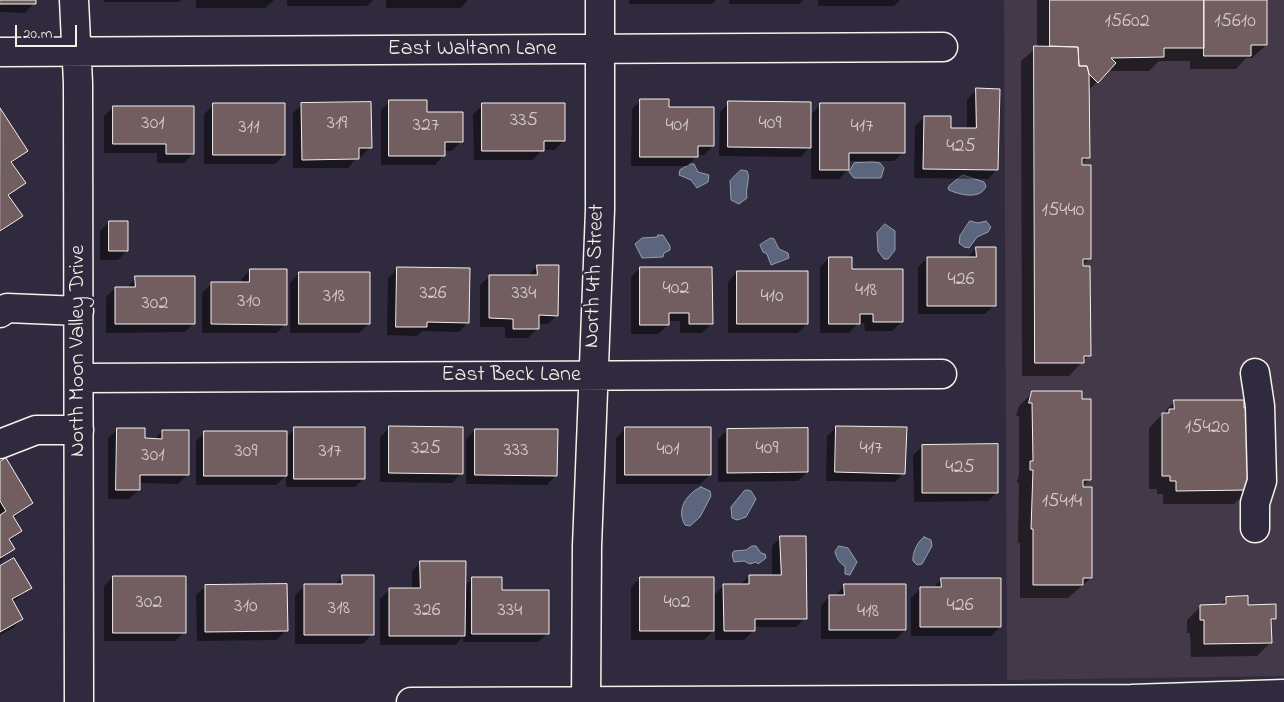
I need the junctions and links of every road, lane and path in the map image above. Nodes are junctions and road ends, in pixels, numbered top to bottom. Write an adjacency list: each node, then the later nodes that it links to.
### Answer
1 (74, 0): 5 (street, North Moon Valley Drive)
2 (600, 0): 4 (street, North 4th Street)
3 (943, 47): 4 (street, East Waltann Lane)
4 (602, 50): 5 (street, East Waltann Lane); 11 (street, North 4th Street)
5 (76, 51): 6 (street, East Waltann Lane); 8 (street, North Moon Valley Drive)
6 (0, 52)
7 (2, 305): 8 (street)
8 (79, 311): 12 (street, North Moon Valley Drive)
9 (1255, 372): 15 (street)
10 (942, 374): 11 (street, East Beck Lane)
11 (592, 376): 12 (street, East Beck Lane); 19 (street, North 4th Street)
12 (79, 378): 13 (street, North Moon Valley Drive)
13 (79, 430): 14 (street); 20 (street, North Moon Valley Drive)
14 (0, 444)
15 (1255, 528)
16 (1284, 694): 18 (street)
17 (865, 700): 18 (street); 19 (street)
18 (1147, 700)
19 (586, 701): 21 (street)
20 (79, 702)
21 (411, 702)

